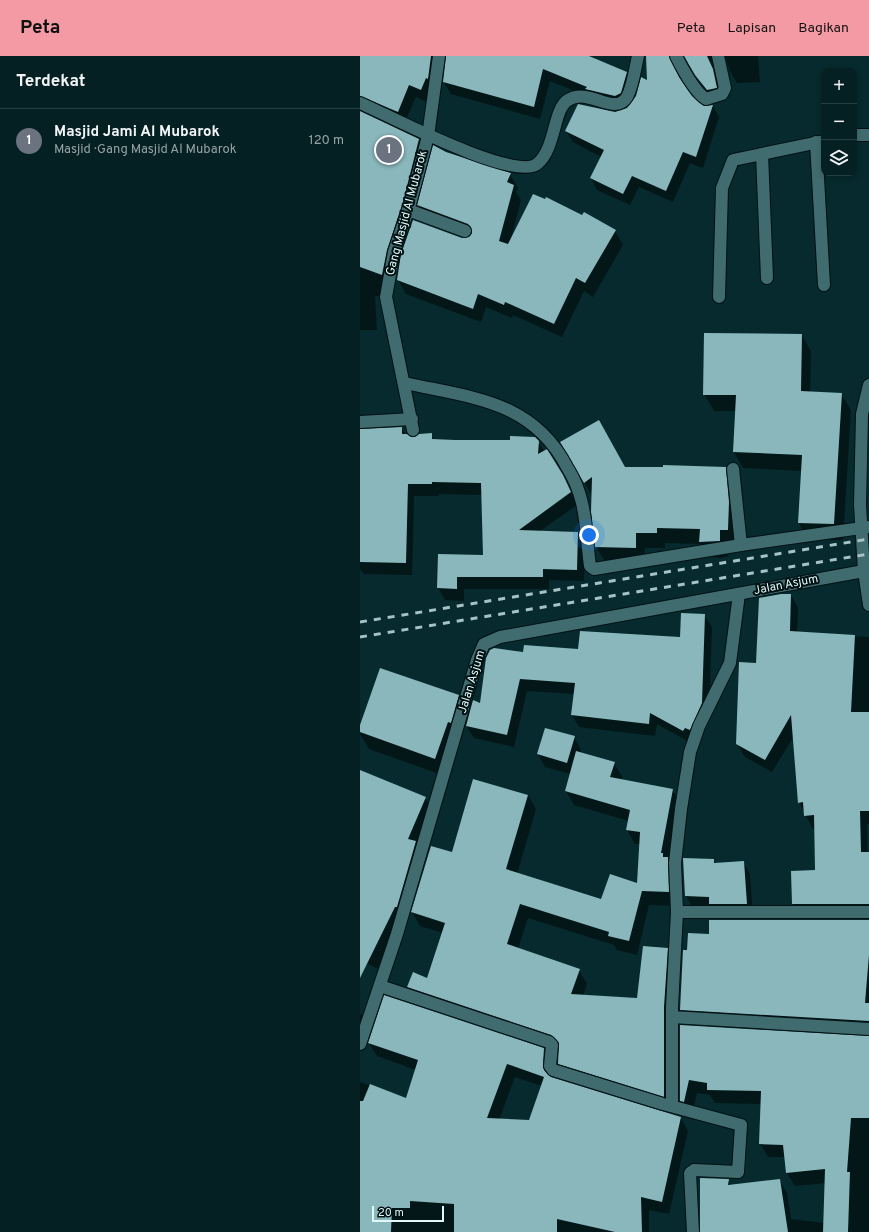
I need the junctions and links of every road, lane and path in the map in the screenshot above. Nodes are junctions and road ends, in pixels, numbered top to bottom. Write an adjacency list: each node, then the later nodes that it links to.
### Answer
1 (439, 56): 7 (street, Gang Masjid Al Mubarok)
2 (638, 56): 7 (street, Gang Masjid Al Mubarok)
3 (676, 56): 4 (street)
4 (718, 56)
5 (360, 103): 7 (street, Gang Masjid Al Mubarok)
6 (869, 134): 8 (street)
7 (428, 136): 11 (street, Gang Masjid Al Mubarok)
8 (857, 136)
9 (820, 142): 10 (street); 14 (street)
10 (762, 154): 13 (street); 15 (street)
11 (408, 210): 12 (street); 16 (street, Gang Masjid Al Mubarok)
12 (465, 231)
13 (767, 278)
14 (824, 284)
15 (719, 297)
16 (405, 383): 18 (street, Gang Masjid Al Mubarok); 21 (street)
17 (869, 385): 20 (street)
18 (360, 422)
19 (733, 469): 21 (street)
20 (865, 527): 21 (street); 22 (street)
21 (741, 545)
22 (867, 570): 23 (street, Jalan Asjum); 24 (street)
23 (739, 594): 25 (street); 27 (street, Jalan Asjum)
24 (869, 604)
25 (677, 912): 26 (street); 28 (street)
26 (869, 912)
27 (380, 986): 30 (street, Jalan Asjum); 31 (street)
28 (672, 1017): 29 (street); 31 (street)
29 (869, 1029)
30 (360, 1044)
31 (672, 1106): 32 (street)
32 (693, 1232)

